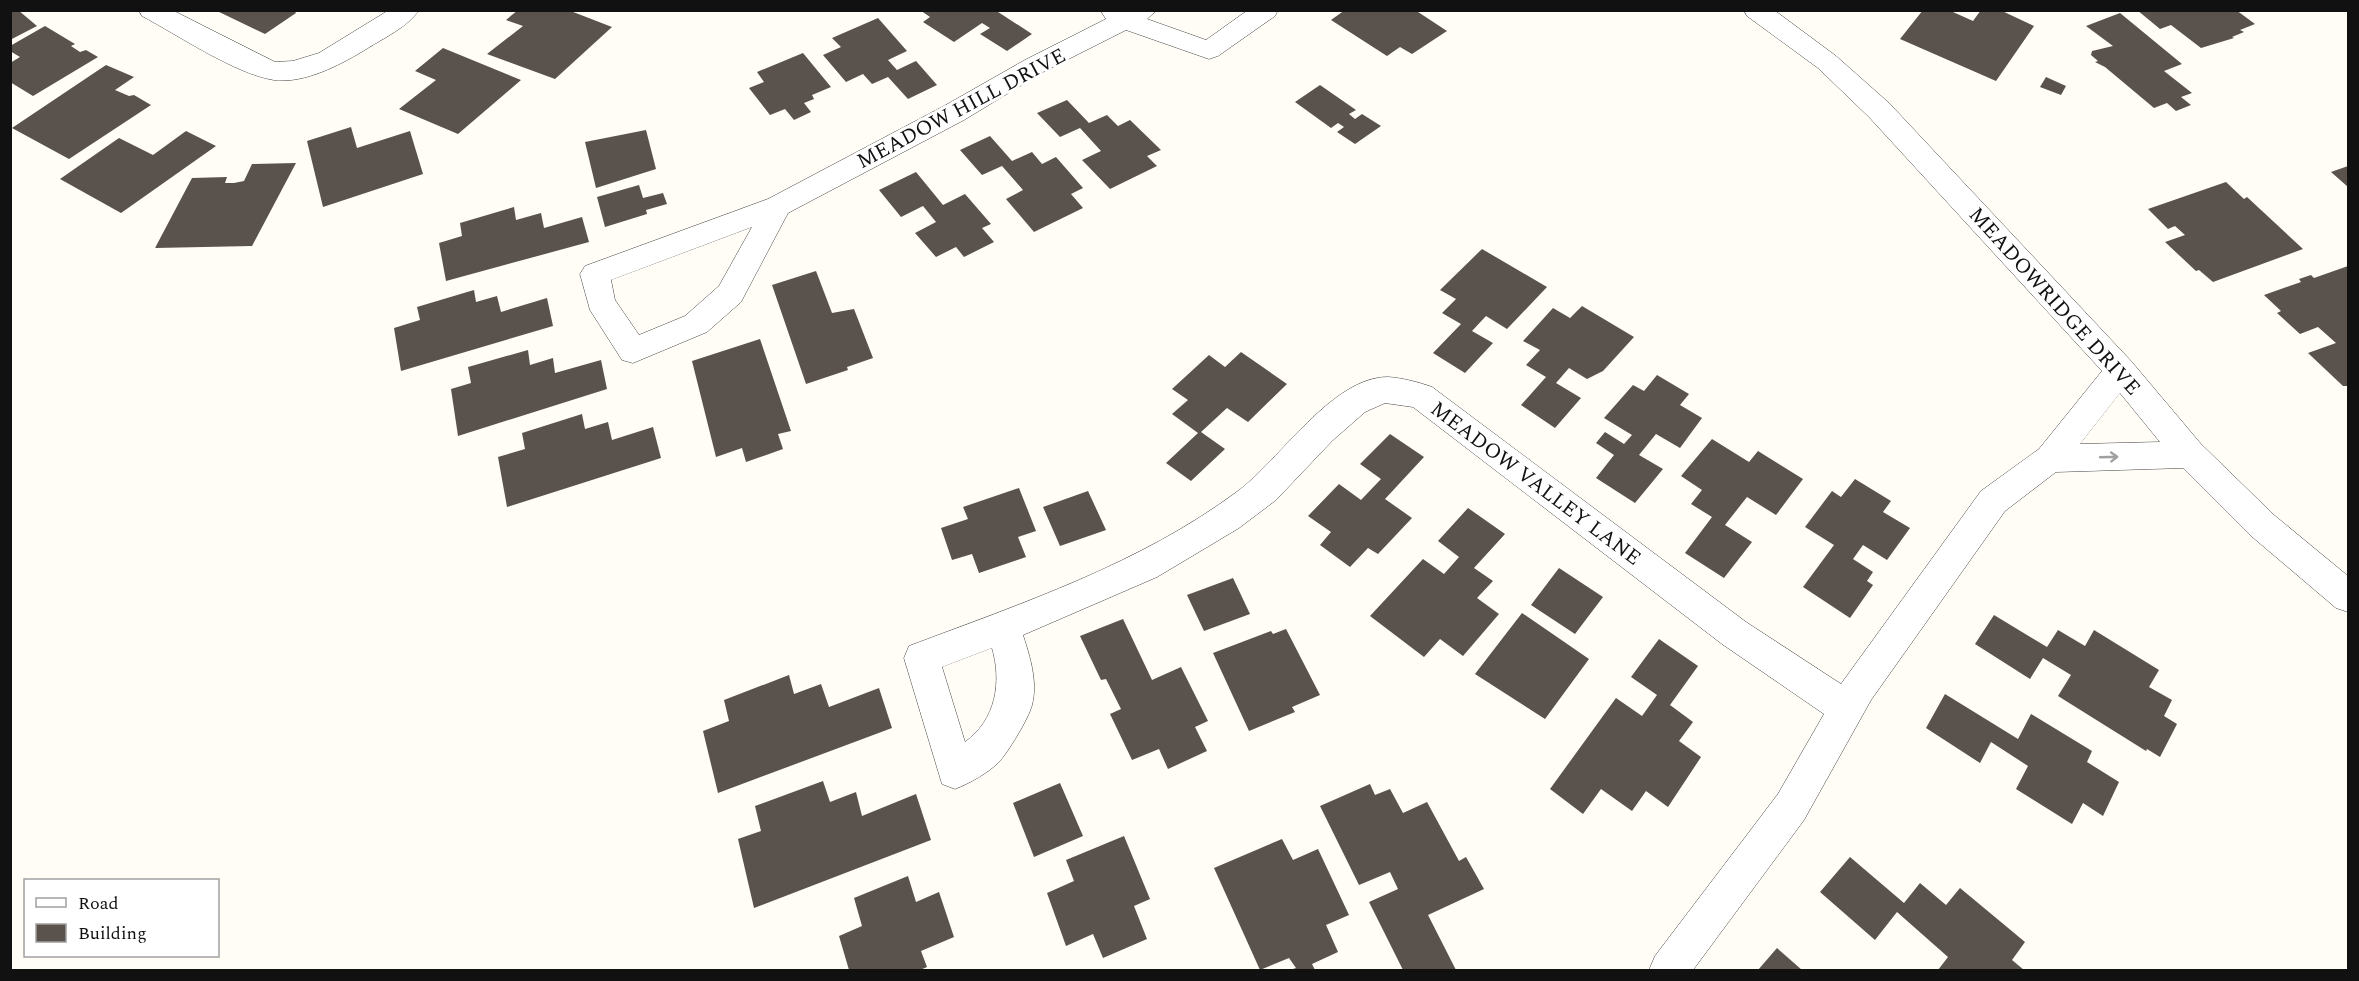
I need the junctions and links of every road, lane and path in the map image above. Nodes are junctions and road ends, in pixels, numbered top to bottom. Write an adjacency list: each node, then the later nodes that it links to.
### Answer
1 (151, 10): 2 (street)
2 (407, 10)
3 (1266, 10): 5 (street)
4 (1756, 10): 7 (street, MEADOWRIDGE DRIVE)
5 (1128, 14): 6 (street, MEADOW HILL DRIVE)
6 (778, 206): 6 (street, MEADOW HILL DRIVE)
7 (2120, 370): 8 (street, MEADOWRIDGE DRIVE); 9 (street)
8 (2190, 454): 9 (street, one-way to 8); 10 (street, MEADOWRIDGE DRIVE)
9 (2050, 459): 12 (street)
10 (2349, 597)
11 (1003, 627): 12 (street, MEADOW VALLEY LANE)
12 (1846, 708): 13 (street)
13 (1670, 970)

